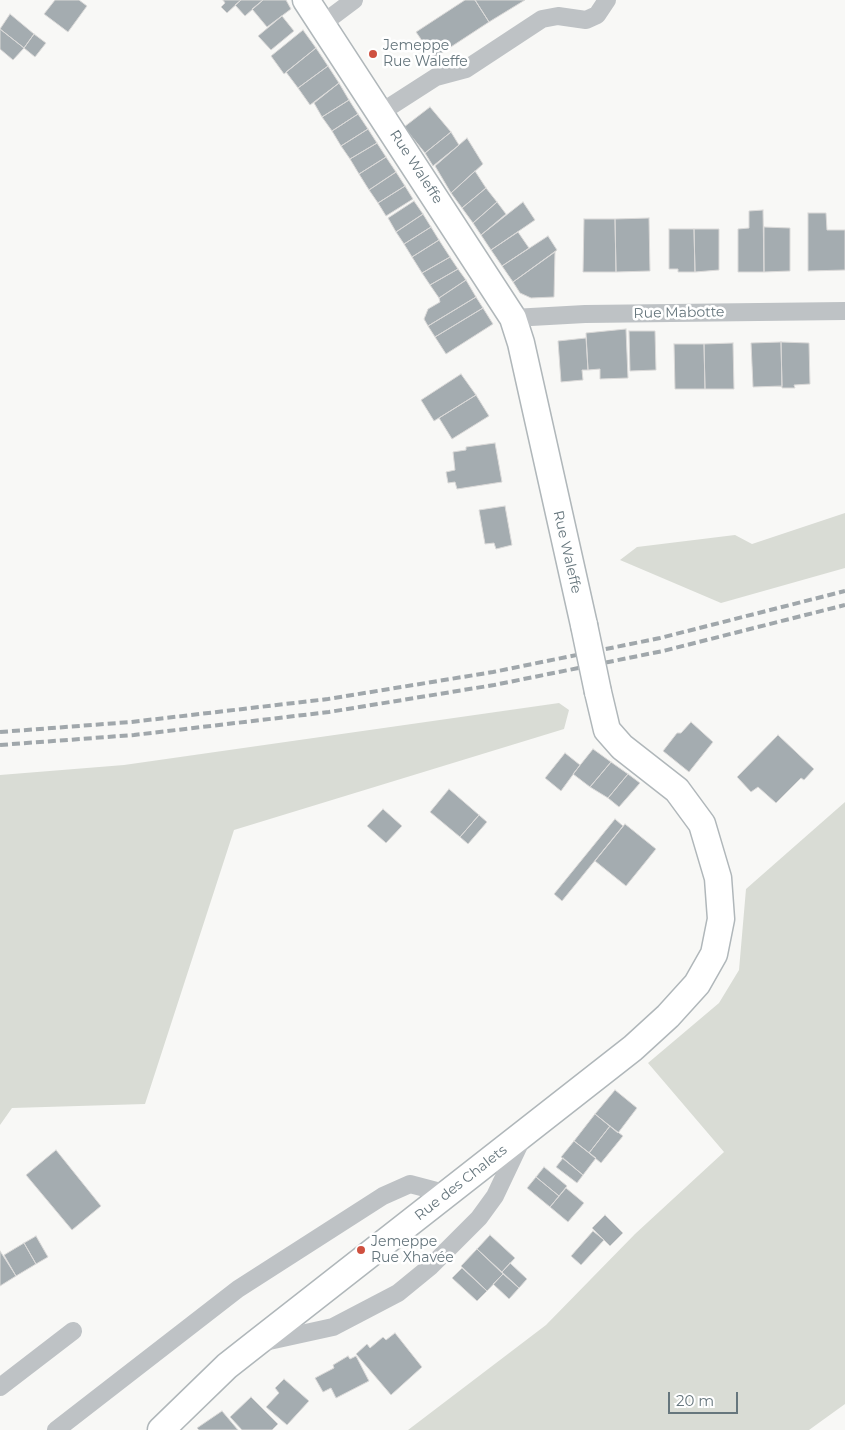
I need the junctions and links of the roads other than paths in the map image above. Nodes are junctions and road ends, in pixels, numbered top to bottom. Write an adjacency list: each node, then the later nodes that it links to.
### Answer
1 (306, 0): 4 (street, Rue Waleffe)
2 (354, 0): 4 (street)
3 (607, 0): 5 (street)
4 (322, 24): 5 (street, Rue Waleffe)
5 (380, 113): 7 (street, Rue Waleffe)
6 (845, 310): 7 (street, Rue Mabotte)
7 (513, 318): 8 (street, Rue Waleffe, bridge)
8 (697, 984): 9 (street, Rue des Chalets)
9 (524, 1133): 10 (street, Rue des Chalets); 12 (street, Rue des Chalets)
10 (448, 1194): 12 (street, Rue des Chalets); 14 (street)
11 (73, 1331): 13 (street)
12 (255, 1344): 15 (street, Rue des Chalets)
13 (0, 1387)
14 (56, 1430)
15 (161, 1430)

